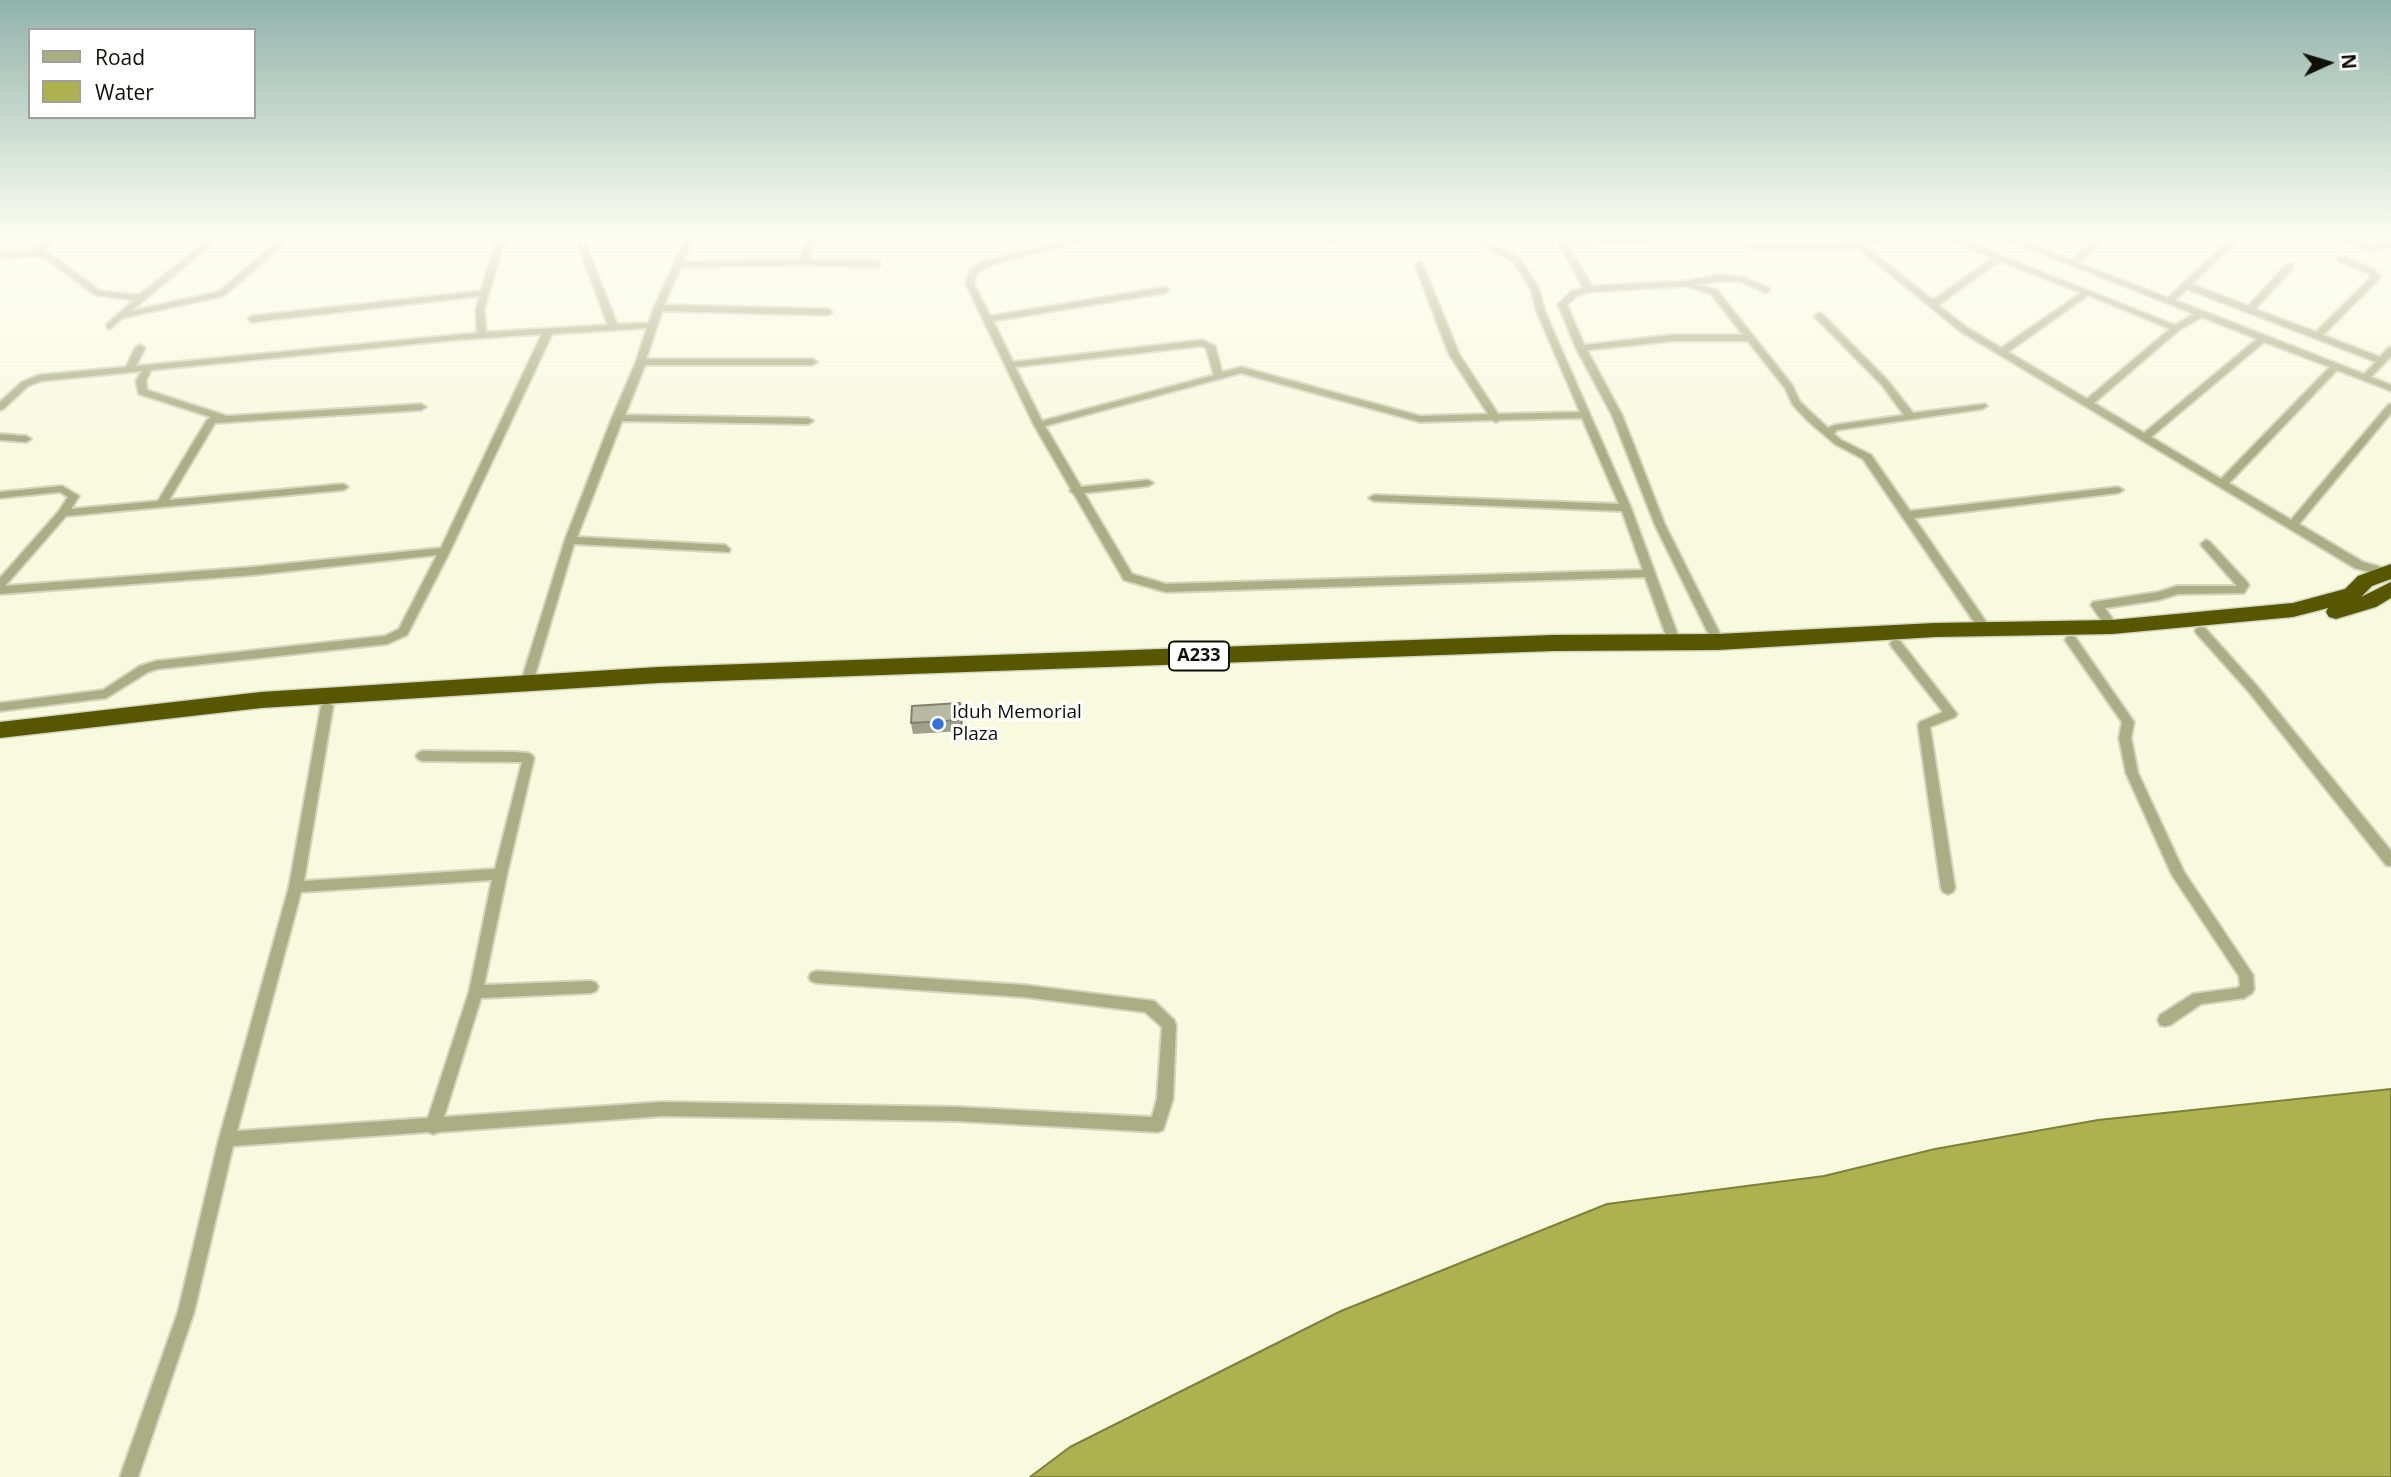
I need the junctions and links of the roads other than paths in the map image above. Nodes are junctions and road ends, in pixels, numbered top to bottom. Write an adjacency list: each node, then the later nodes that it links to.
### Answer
1 (131, 307): 22 (street)
2 (161, 307): 22 (street)
3 (360, 307): 24 (street)
4 (481, 307): 31 (street)
5 (606, 307): 28 (street)
6 (982, 307): 25 (street)
7 (1062, 307): 25 (street)
8 (1435, 307): 58 (street)
9 (1539, 307): 54 (street)
10 (1563, 307): 36 (street)
11 (1726, 307): 33 (street)
12 (1937, 307): 38 (street)
13 (2066, 307): 38 (street)
14 (2124, 307): 29 (street)
15 (2184, 307): 21 (street)
16 (2244, 307): 19 (street)
17 (2347, 307): 32 (street)
18 (657, 308): 20 (street); 26 (street)
19 (2250, 309): 32 (street)
20 (828, 312)
21 (2201, 314): 29 (street); 34 (street)
22 (119, 316): 27 (street)
23 (1819, 316): 55 (street)
24 (252, 319)
25 (989, 319): 42 (street)
26 (653, 325): 28 (street); 40 (street)
27 (110, 326)
28 (613, 326): 30 (street)
29 (2176, 328): 49 (street)
30 (549, 330): 31 (street); 80 (street)
31 (482, 335): 44 (street)
32 (2318, 336): 39 (street)
33 (1750, 338): 36 (street); 61 (street)
34 (2263, 338): 43 (street); 62 (street)
35 (140, 348): 45 (street)
36 (1581, 348): 91 (street)
37 (2391, 350): 39 (street)
38 (2001, 352): 49 (street)
39 (2382, 361): 47 (street)
40 (641, 362): 41 (street); 57 (street)
41 (812, 362)
42 (1011, 365): 46 (street); 60 (street)
43 (2335, 367): 47 (street); 66 (street)
44 (147, 369): 45 (street); 56 (street)
45 (129, 370): 51 (street)
46 (1219, 376): 58 (street); 60 (street)
47 (2365, 378): 48 (street)
48 (2391, 388)
49 (2088, 403): 62 (street)
50 (1982, 406): 55 (street)
51 (0, 407)
52 (421, 407): 56 (street)
53 (2391, 407): 76 (street)
54 (1585, 415): 58 (street); 73 (street)
55 (1910, 416): 61 (street)
56 (223, 418): 72 (street)
57 (617, 418): 59 (street); 77 (street)
58 (1496, 419)
59 (808, 421)
60 (1040, 425): 69 (street)
61 (1828, 434): 75 (street)
62 (2146, 436): 66 (street)
63 (0, 437): 64 (street)
64 (26, 439)
65 (1148, 483): 69 (street)
66 (2223, 483): 76 (street)
67 (343, 487): 72 (street)
68 (2118, 489): 75 (street)
69 (1076, 491): 81 (street)
70 (0, 495): 74 (street)
71 (1374, 498): 73 (street)
72 (161, 505): 74 (street)
73 (1626, 508): 81 (street)
74 (63, 513): 84 (street)
75 (1907, 515): 86 (street)
76 (2293, 524): 82 (street)
77 (570, 540): 79 (street); 94 (street)
78 (2206, 544): 85 (street)
79 (725, 549)
80 (445, 551): 84 (street); 96 (street)
81 (1649, 573): 90 (street)
82 (2362, 573): 83 (highway, A233); 85 (highway, A233)
83 (2390, 578): 87 (highway, A233)
84 (0, 587)
85 (2112, 626): 86 (highway, A233)
86 (1985, 629): 88 (highway, A233)
87 (2201, 631): 89 (highway, A233); 100 (street)
88 (1939, 636): 89 (highway, A233); 91 (highway, A233); 92 (highway, A233)
89 (2071, 639): 107 (street)
90 (1674, 641): 91 (highway, A233); 93 (highway, A233)
91 (1718, 642)
92 (1896, 644): 93 (highway, A233); 103 (street)
93 (961, 669): 94 (highway, A233); 95 (highway, A233)
94 (527, 682): 97 (highway, A233)
95 (327, 706): 98 (highway, A233); 102 (street)
96 (0, 707)
97 (0, 730)
98 (0, 741)
99 (422, 757): 101 (street)
100 (2391, 861)
101 (500, 874): 102 (street); 106 (street)
102 (296, 887): 109 (street)
103 (1948, 888)
104 (816, 977): 108 (street)
105 (591, 987): 106 (street)
106 (476, 992): 108 (street)
107 (2165, 1020)
108 (433, 1127): 109 (street)
109 (226, 1139): 110 (street)
110 (129, 1477)

